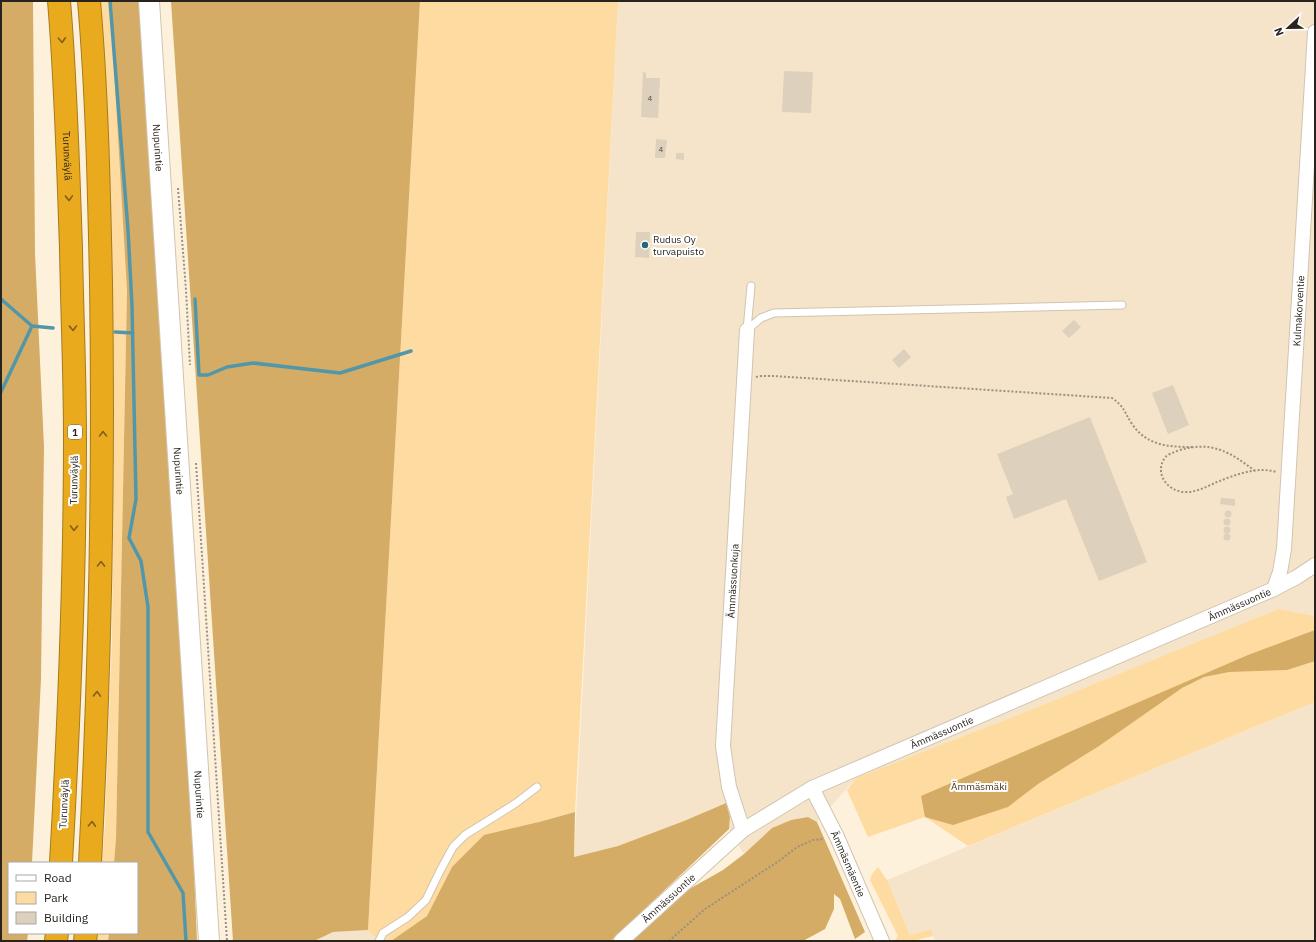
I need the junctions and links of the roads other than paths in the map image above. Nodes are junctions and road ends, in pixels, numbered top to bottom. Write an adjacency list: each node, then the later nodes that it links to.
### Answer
1 (59, 1): 16 (highway, Turunväylä / 1, one-way to 16)
2 (89, 1): 17 (highway, one-way to 2)
3 (149, 1): 18 (main road, Nupurintie)
4 (1315, 32): 5 (street, Kulmakorventie)
5 (1313, 93): 12 (street, Kulmakorventie)
6 (751, 286): 8 (lane)
7 (1122, 305): 8 (lane)
8 (747, 330): 15 (street, Ämmässuonkuja)
9 (1315, 565): 10 (street, Ämmässuontie)
10 (1297, 577): 11 (street, Ämmässuontie); 12 (street, Ämmässuontie)
11 (1315, 577)
12 (1274, 589): 14 (street, Ämmässuontie)
13 (538, 787): 19 (lane)
14 (812, 788): 15 (street, Ämmässuontie); 21 (street, Ämmäsmäentie)
15 (743, 830): 20 (street, Ämmässuontie)
16 (61, 862)
17 (90, 862)
18 (209, 941)
19 (380, 941)
20 (621, 941)
21 (882, 941)

